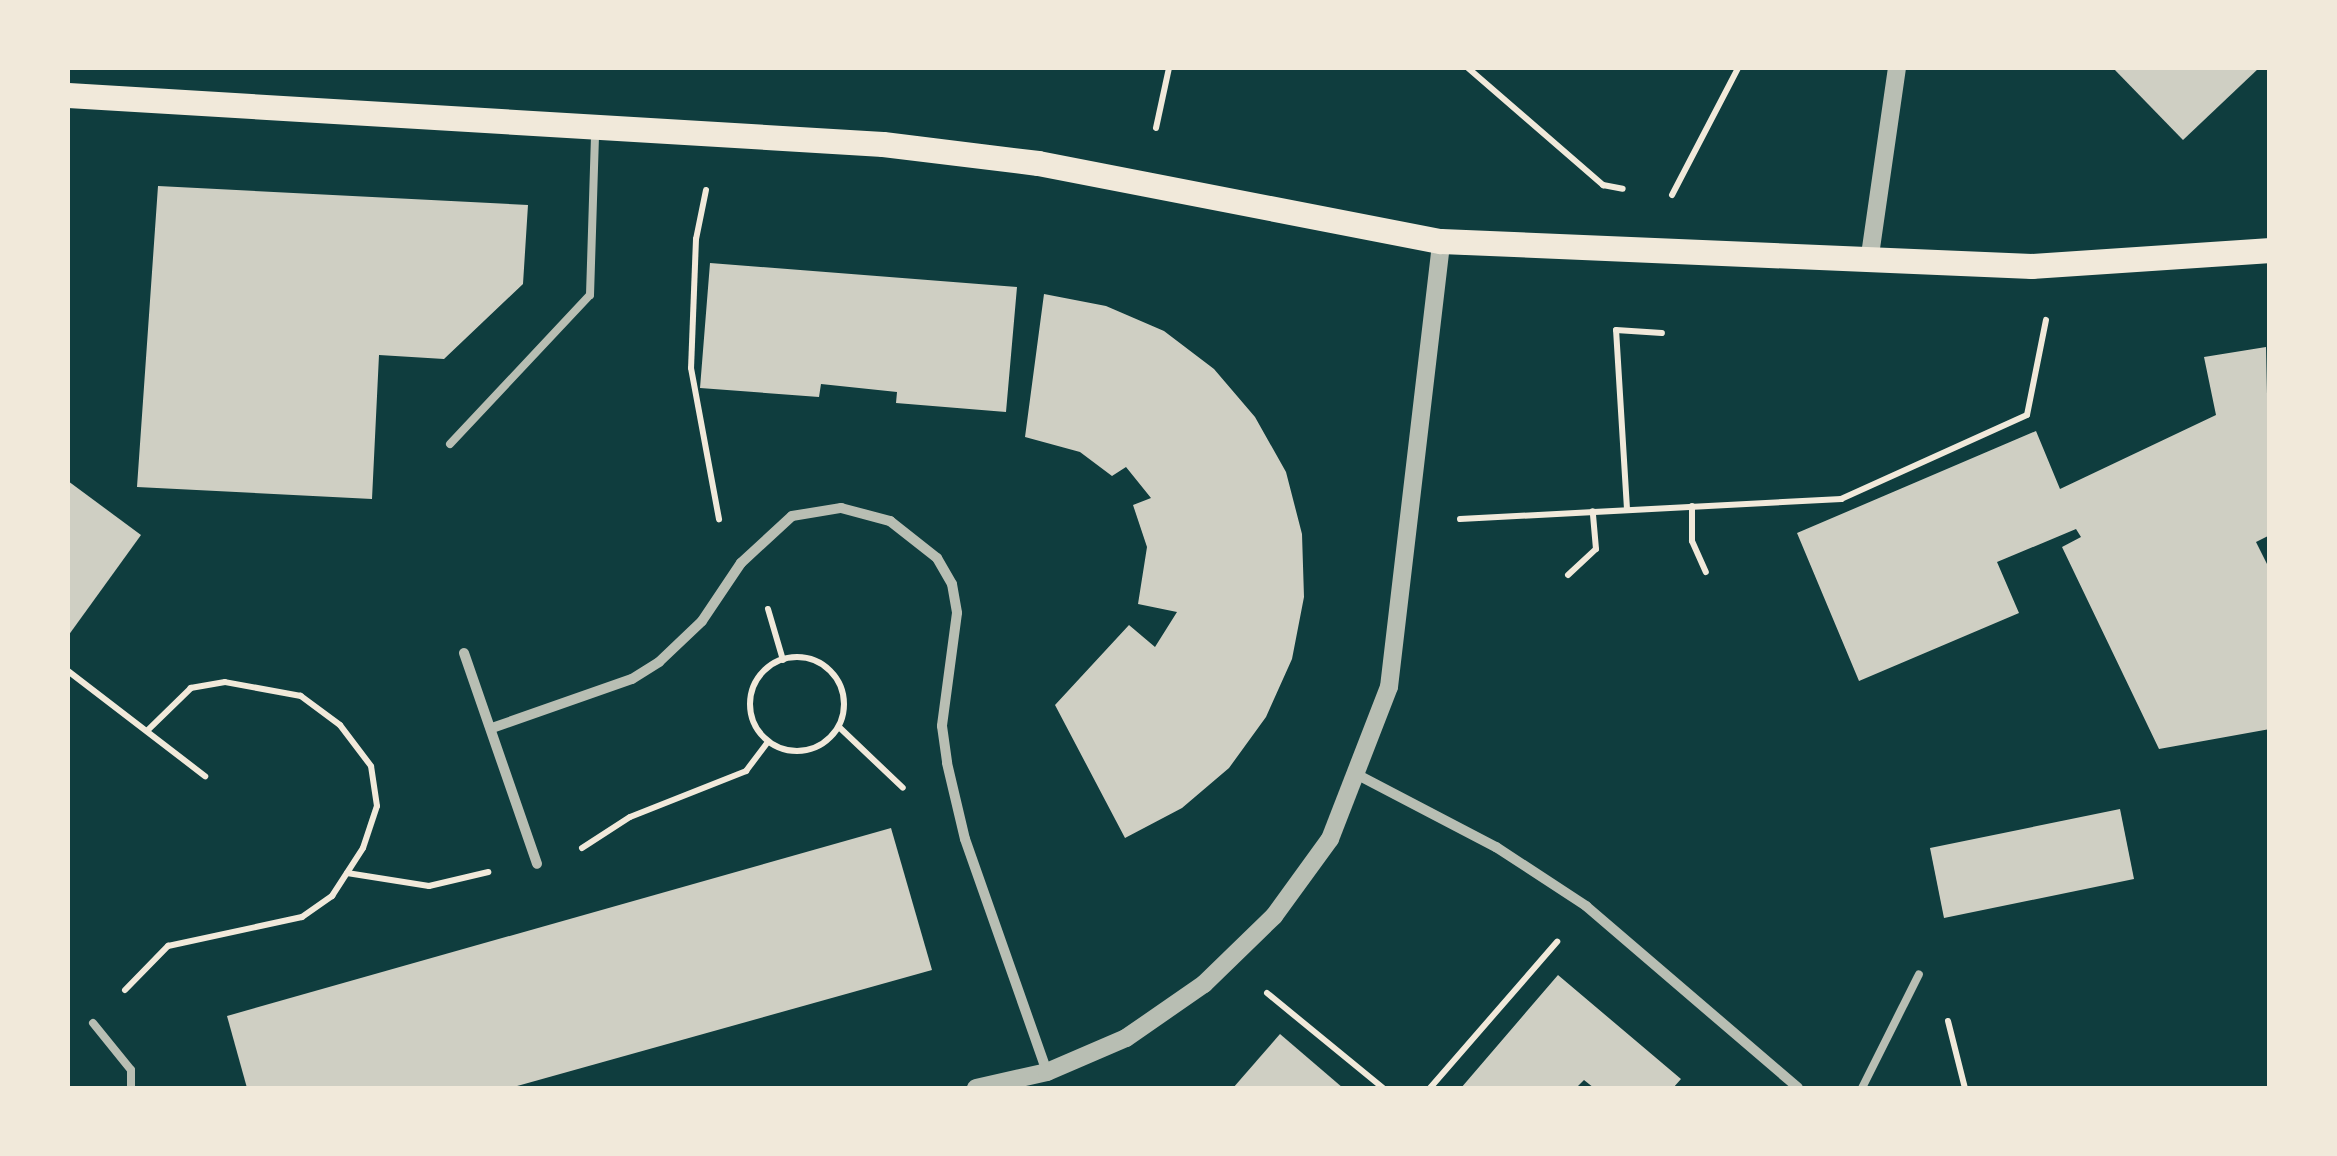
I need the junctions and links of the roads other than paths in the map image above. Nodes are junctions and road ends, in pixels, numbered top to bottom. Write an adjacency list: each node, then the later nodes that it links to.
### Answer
1 (1897, 68): 6 (street)
2 (68, 96): 3 (main road)
3 (595, 123): 4 (main road); 7 (lane)
4 (1441, 241): 6 (main road); 10 (street)
5 (2270, 250): 6 (main road)
6 (1869, 262)
7 (450, 444)
8 (464, 653): 9 (street)
9 (492, 728): 11 (street); 14 (street)
10 (1358, 774): 14 (street); 17 (street)
11 (537, 864)
12 (1918, 974): 18 (lane)
13 (93, 1022): 15 (lane)
14 (1047, 1072): 16 (street)
15 (131, 1088)
16 (976, 1088)
17 (1798, 1088)
18 (1862, 1088)

